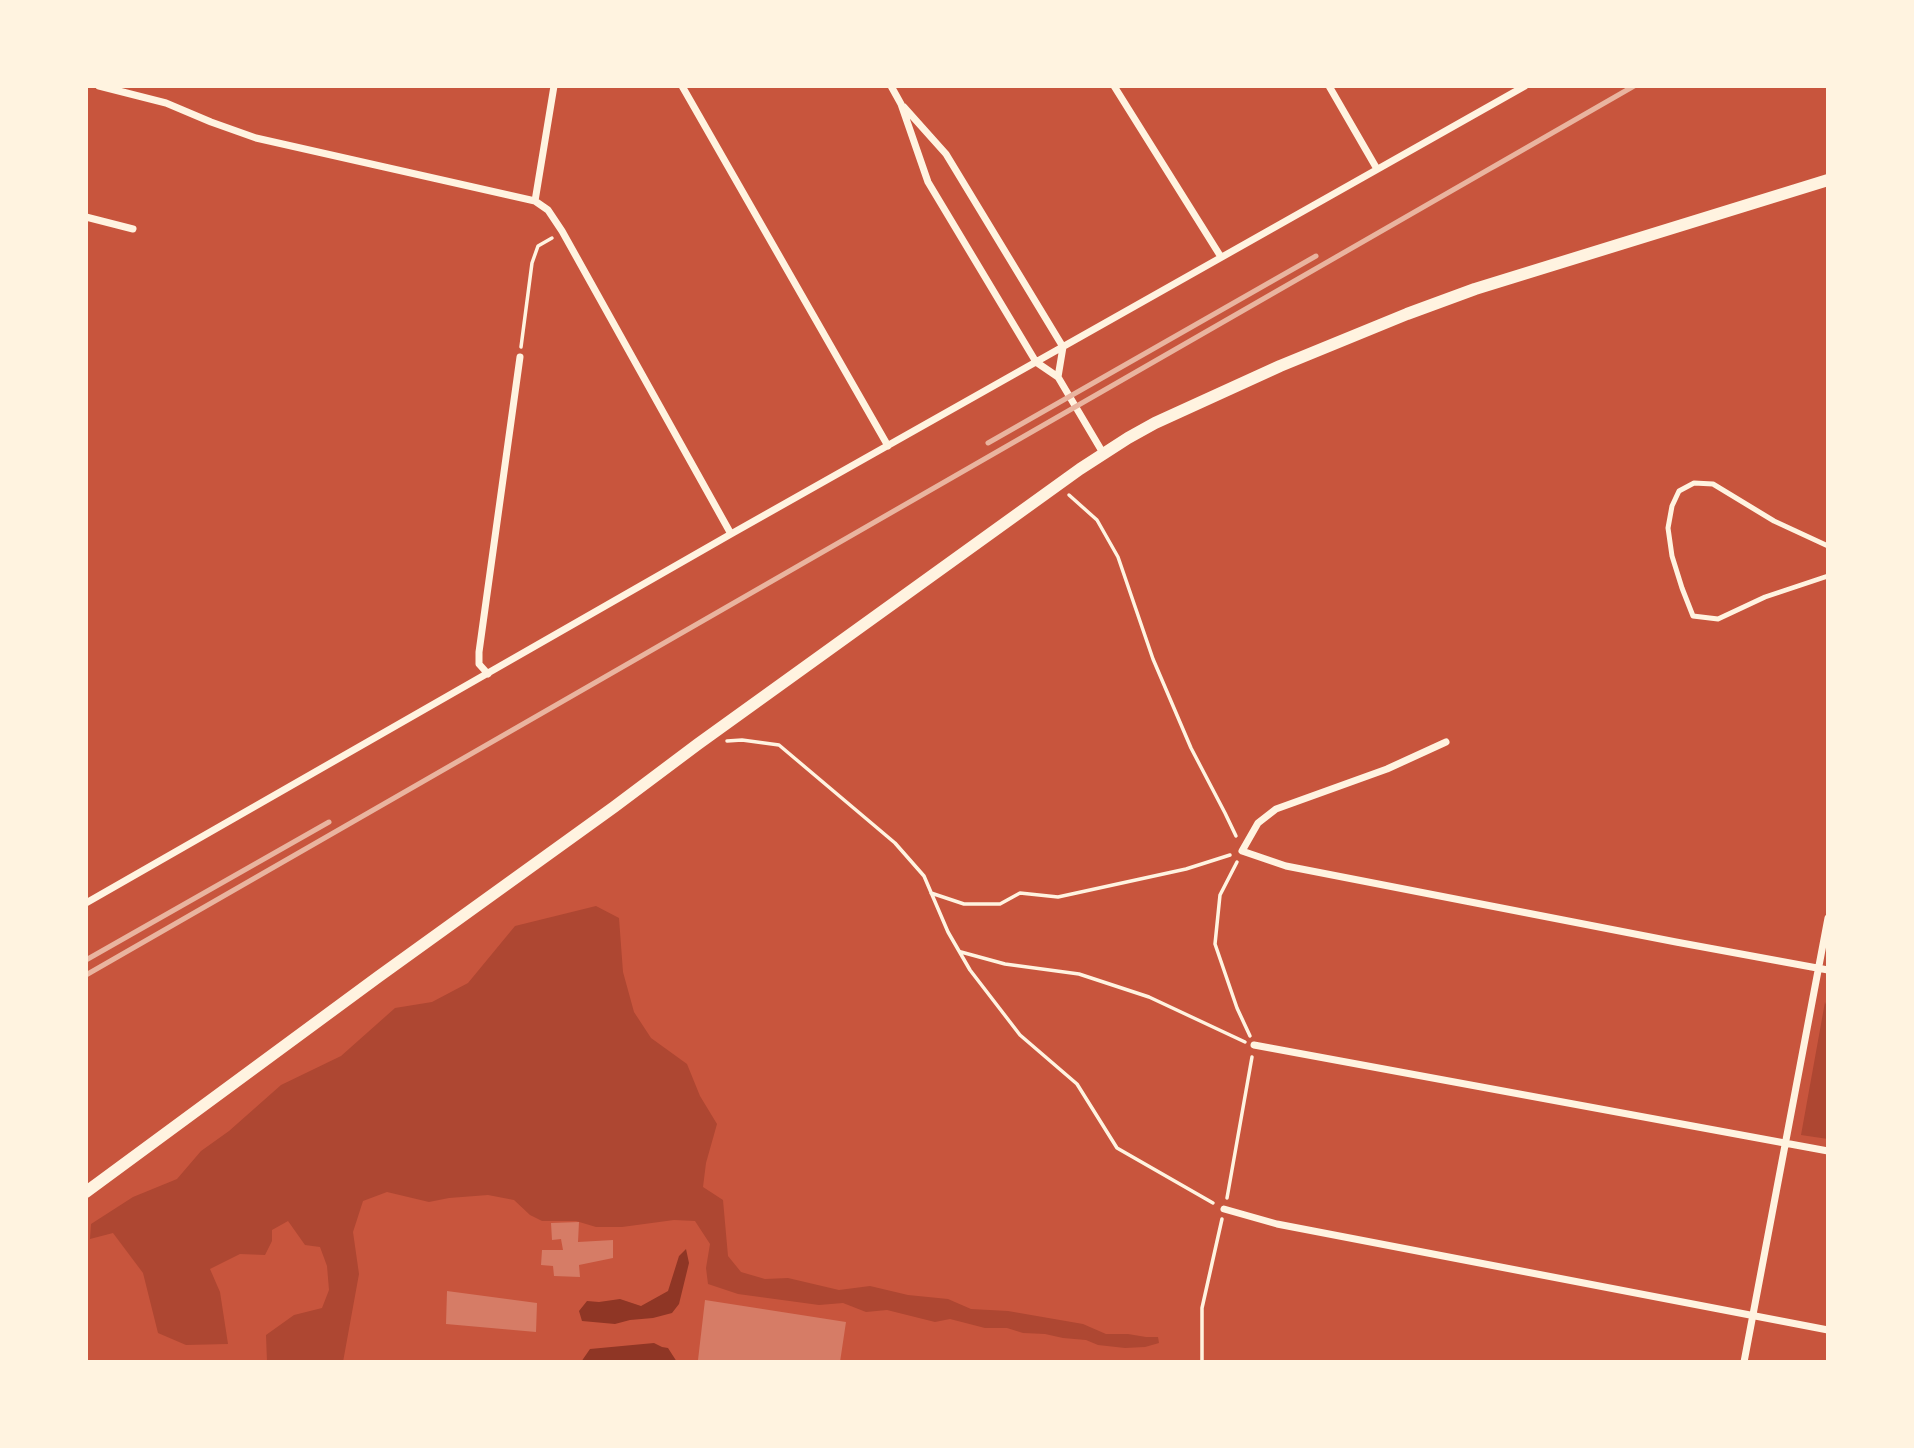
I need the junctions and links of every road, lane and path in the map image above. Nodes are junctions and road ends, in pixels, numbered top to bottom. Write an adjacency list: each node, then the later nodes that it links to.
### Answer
1 (99, 86): 11 (street)
2 (554, 86): 11 (street)
3 (682, 86): 20 (street)
4 (891, 86): 8 (street)
5 (1114, 86): 15 (street)
6 (1329, 86): 9 (street)
7 (1525, 86): 9 (street)
8 (901, 104): 16 (street); 18 (street)
9 (1377, 169): 15 (street)
10 (1828, 180): 21 (street)
11 (536, 201): 14 (street)
12 (86, 218): 13 (street)
13 (132, 229)
14 (562, 231): 17 (path); 23 (street)
15 (1221, 257): 16 (street)
16 (1063, 347): 18 (street); 19 (street)
17 (520, 357): 26 (street)
18 (1036, 362): 19 (street); 20 (street)
19 (1058, 377): 21 (street)
20 (888, 446): 23 (street)
21 (1103, 453): 22 (street)
22 (1058, 485): 28 (street); 29 (path)
23 (731, 534): 26 (street)
24 (1828, 546): 25 (lane)
25 (1828, 576)
26 (488, 674): 31 (street)
27 (1446, 742): 29 (street)
28 (698, 744): 30 (path); 40 (street)
29 (1242, 851): 30 (path); 34 (street); 37 (path)
30 (931, 893): 33 (path)
31 (86, 903)
32 (1828, 918): 34 (street)
33 (960, 952): 37 (path); 41 (path)
34 (1819, 968): 35 (street); 36 (street); 38 (street)
35 (1828, 970)
36 (1828, 978)
37 (1254, 1045): 38 (street)
38 (1785, 1142): 39 (street); 42 (street)
39 (1828, 1151)
40 (86, 1192)
41 (1224, 1209): 42 (street)
42 (1752, 1315): 43 (street); 44 (street)
43 (1828, 1330)
44 (1744, 1362)

